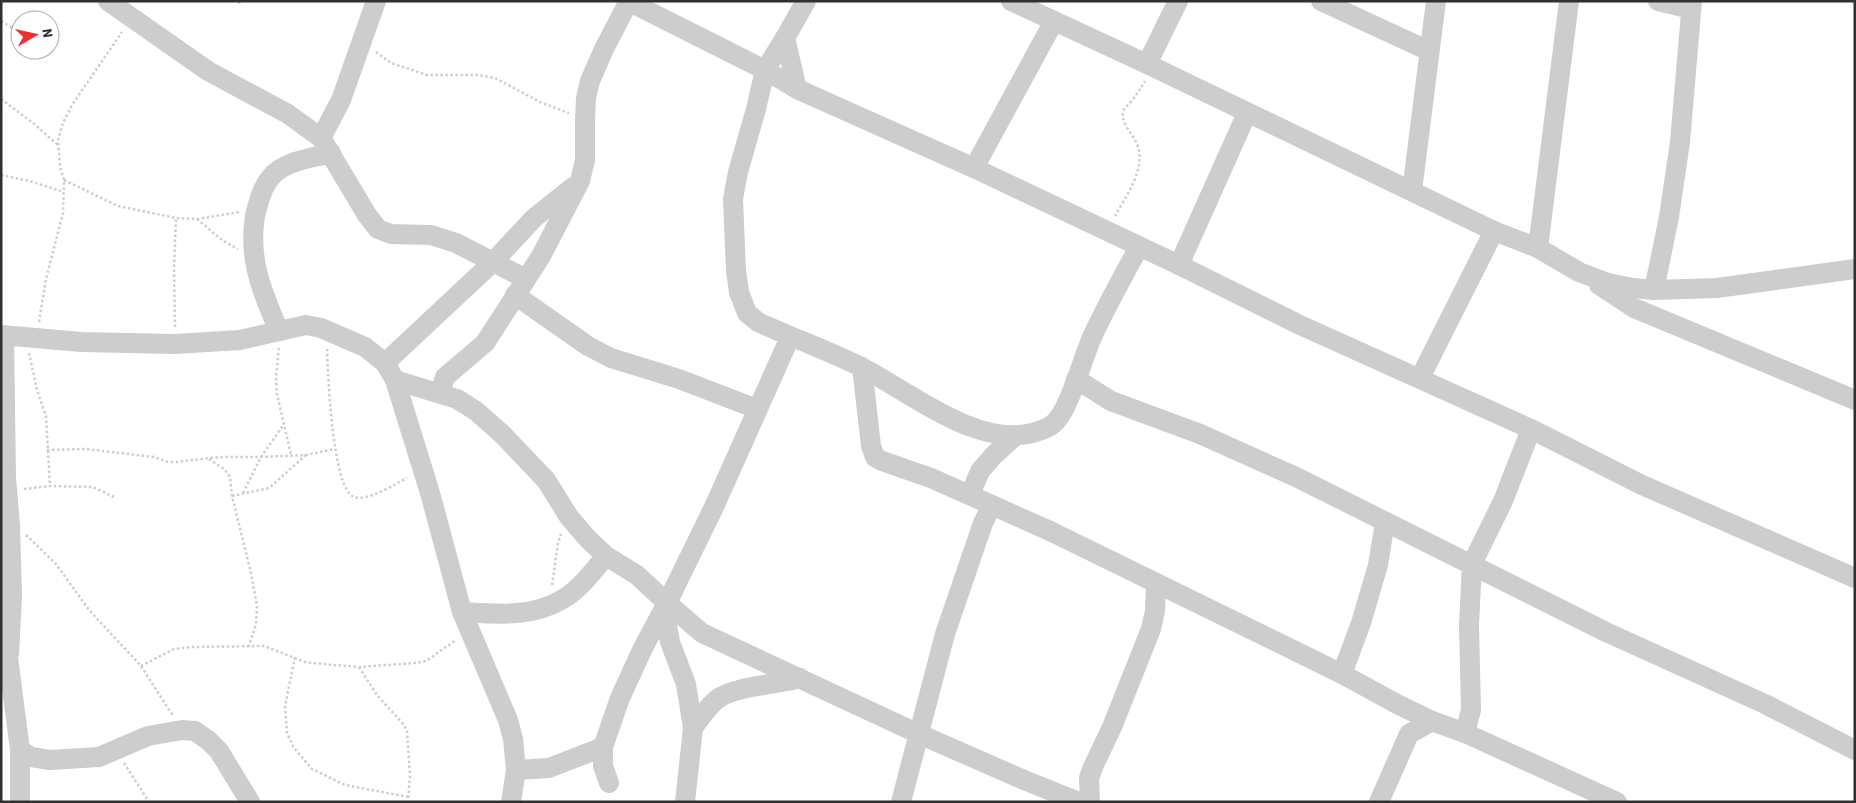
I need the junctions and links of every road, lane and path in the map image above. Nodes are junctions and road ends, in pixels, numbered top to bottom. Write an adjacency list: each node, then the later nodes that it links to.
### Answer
1 (108, 1): 13 (street)
2 (376, 1): 16 (street)
3 (629, 1): 19 (street); 23 (street)
4 (806, 1): 15 (street)
5 (1011, 1): 12 (street)
6 (1178, 1): 18 (street)
7 (1321, 1): 17 (street)
8 (1436, 1): 17 (street)
9 (1569, 1): 38 (street)
10 (1658, 1): 11 (street)
11 (1692, 5): 45 (street)
12 (1038, 7): 14 (street)
13 (131, 18): 24 (path); 25 (street)
14 (1054, 21): 18 (street); 26 (street)
15 (785, 38): 19 (street); 20 (street)
16 (360, 42): 23 (path); 25 (street)
17 (1430, 51): 30 (street)
18 (1149, 65): 22 (street); 36 (path)
19 (764, 70): 20 (street); 49 (street)
20 (796, 89): 26 (street)
21 (1, 99): 24 (path)
22 (1247, 113): 30 (street); 41 (street)
23 (585, 120): 29 (street)
24 (58, 145): 28 (path)
25 (326, 145): 32 (street); 40 (street)
26 (974, 168): 36 (street)
27 (1, 175): 31 (path)
28 (64, 180): 31 (path); 33 (path)
29 (580, 181): 40 (street); 44 (street)
30 (1412, 190): 35 (street)
31 (64, 192): 50 (path)
32 (257, 209): 34 (path); 39 (street)
33 (176, 218): 34 (path); 51 (path)
34 (197, 219): 39 (path)
35 (1494, 231): 38 (street); 54 (street)
36 (1107, 232): 37 (street)
37 (1139, 247): 41 (street); 55 (street)
38 (1538, 248): 43 (street)
39 (254, 260): 47 (street)
40 (493, 262): 44 (street); 52 (street)
41 (1179, 265): 54 (street)
42 (1855, 269): 45 (street)
43 (1579, 272): 45 (street); 58 (street)
44 (521, 287): 57 (street); 59 (street)
45 (1654, 290)
46 (326, 330): 47 (street); 52 (street); 63 (path)
47 (278, 331): 51 (street); 60 (path)
48 (3, 335): 50 (street); 76 (street)
49 (790, 337): 53 (street); 59 (street)
50 (32, 338): 51 (street); 64 (path)
51 (175, 344)
52 (385, 363): 56 (street)
53 (862, 367): 62 (street); 72 (street)
54 (1420, 378): 61 (street)
55 (1076, 379): 62 (street); 78 (street)
56 (395, 380): 57 (street); 69 (street)
57 (440, 393): 77 (street)
58 (1855, 400)
59 (757, 409): 84 (street)
60 (284, 424): 66 (path); 67 (path)
61 (1531, 429): 80 (street); 81 (street)
62 (1015, 436): 72 (street)
63 (334, 449): 65 (path); 69 (path)
64 (47, 450): 68 (path); 70 (path)
65 (306, 454): 66 (path); 71 (path)
66 (291, 456): 67 (path)
67 (261, 457): 68 (path); 71 (path)
68 (207, 458): 74 (path)
69 (423, 471): 86 (street)
70 (50, 486): 73 (path); 76 (path)
71 (243, 493): 74 (path)
72 (970, 495): 75 (street)
73 (114, 496)
74 (232, 496): 87 (path)
75 (992, 505): 82 (street); 99 (street)
76 (7, 508): 88 (street); 90 (path)
77 (569, 517): 79 (street); 83 (path)
78 (1385, 522): 80 (street); 92 (street)
79 (606, 556): 83 (street); 84 (street)
80 (1472, 564): 98 (street); 104 (street)
81 (1855, 578)
82 (1156, 584): 92 (street); 106 (street)
83 (549, 605): 86 (street)
84 (665, 606): 93 (street); 96 (street); 101 (street)
85 (1, 620): 88 (street)
86 (468, 627): 91 (path); 105 (street)
87 (249, 646): 89 (path); 90 (path)
88 (9, 654): 102 (street)
89 (295, 657): 91 (path); 108 (path)
90 (141, 666): 97 (path)
91 (359, 667): 108 (path)
92 (1342, 674): 94 (street)
93 (800, 678): 96 (street); 99 (street)
94 (1397, 704): 95 (street); 100 (street)
95 (1432, 721): 98 (street); 100 (street)
96 (693, 728): 115 (street)
97 (182, 730): 103 (street); 112 (street)
98 (1465, 733): 119 (street)
99 (919, 734): 109 (street); 116 (street)
100 (1409, 734): 118 (street)
101 (603, 746): 105 (street); 107 (street)
102 (20, 750): 103 (street); 110 (street)
103 (116, 750): 111 (path)
104 (1855, 750)
105 (516, 770): 114 (street)
106 (1089, 778): 109 (street); 117 (street)
107 (609, 783)
108 (409, 797): 113 (path)
109 (1071, 798)
110 (20, 802)
111 (149, 802)
112 (250, 802)
113 (408, 802)
114 (510, 802)
115 (685, 802)
116 (901, 802)
117 (1090, 802)
118 (1379, 802)
119 (1617, 802)

